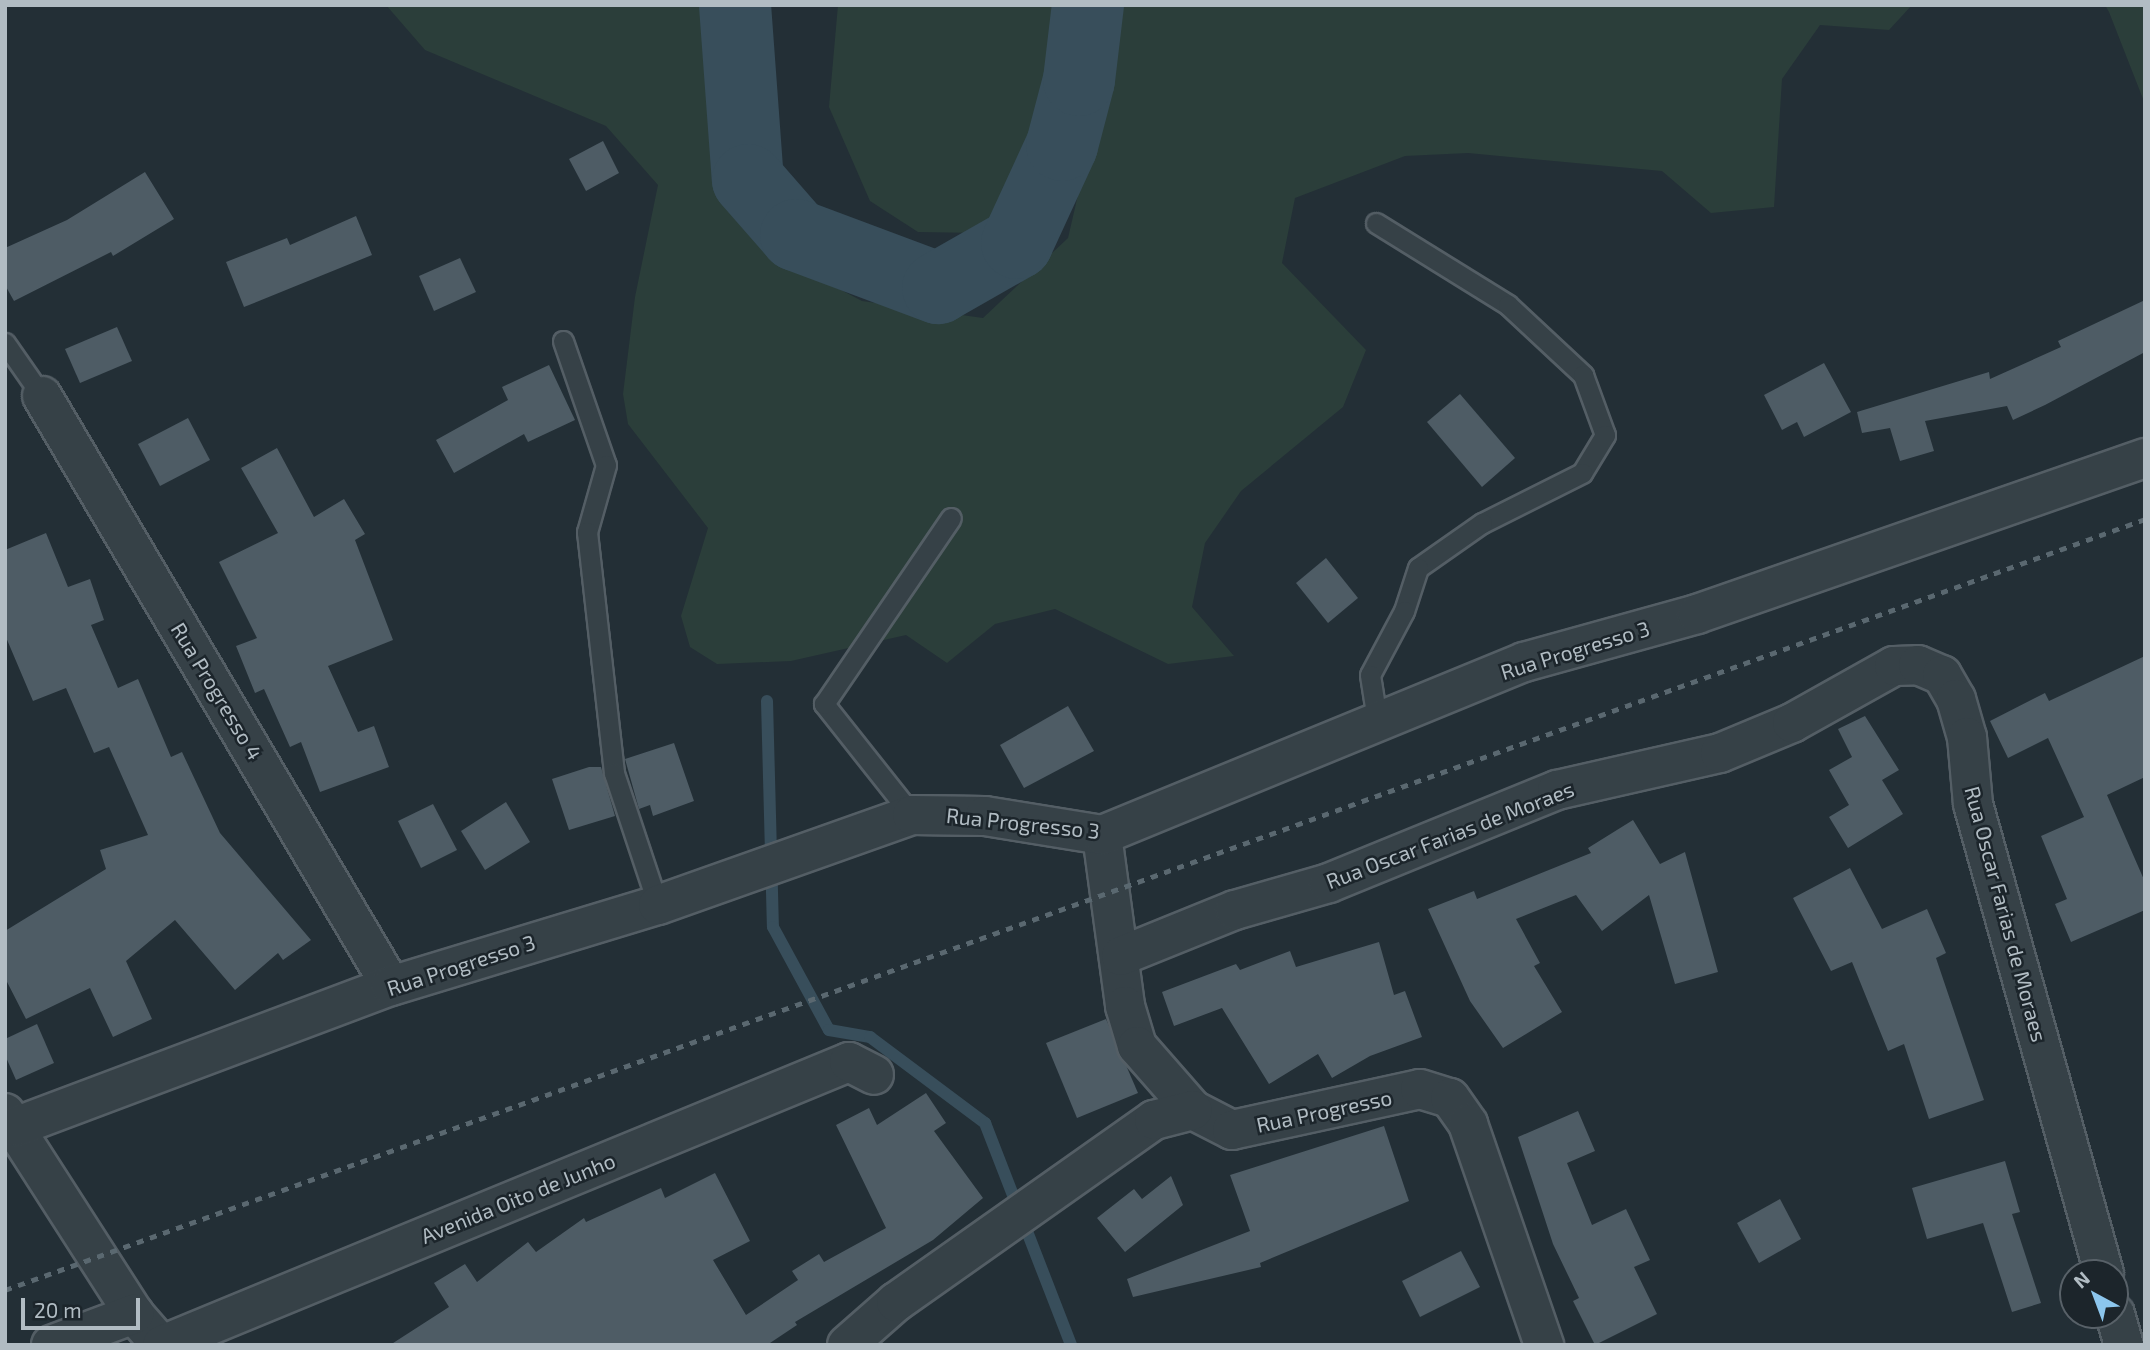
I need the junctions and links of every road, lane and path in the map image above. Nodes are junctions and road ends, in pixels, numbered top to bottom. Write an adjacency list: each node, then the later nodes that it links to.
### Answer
1 (1376, 223): 7 (lane)
2 (563, 341): 10 (lane)
3 (5, 343): 4 (lane)
4 (42, 396): 12 (street, Rua Progresso 4)
5 (2145, 457): 7 (street, Rua Progresso 3)
6 (951, 518): 8 (lane)
7 (1377, 719): 9 (street, Rua Progresso 3)
8 (912, 815): 9 (street, Rua Progresso 3); 10 (street, Rua Progresso 3)
9 (1102, 835): 11 (street, Rua Progresso)
10 (657, 905): 12 (street, Rua Progresso 3)
11 (1121, 956): 14 (street, Rua Progresso); 16 (street, Rua Oscar Farias de Moraes)
12 (391, 986): 15 (street, Rua Progresso 3)
13 (874, 1075): 19 (street, Avenida Oito de Junho)
14 (1193, 1110): 20 (street); 21 (street, Rua Progresso)
15 (10, 1120): 17 (street)
16 (2100, 1259)
17 (134, 1314): 18 (street); 19 (street)
18 (51, 1345)
19 (161, 1345)
20 (847, 1345)
21 (1544, 1345)

